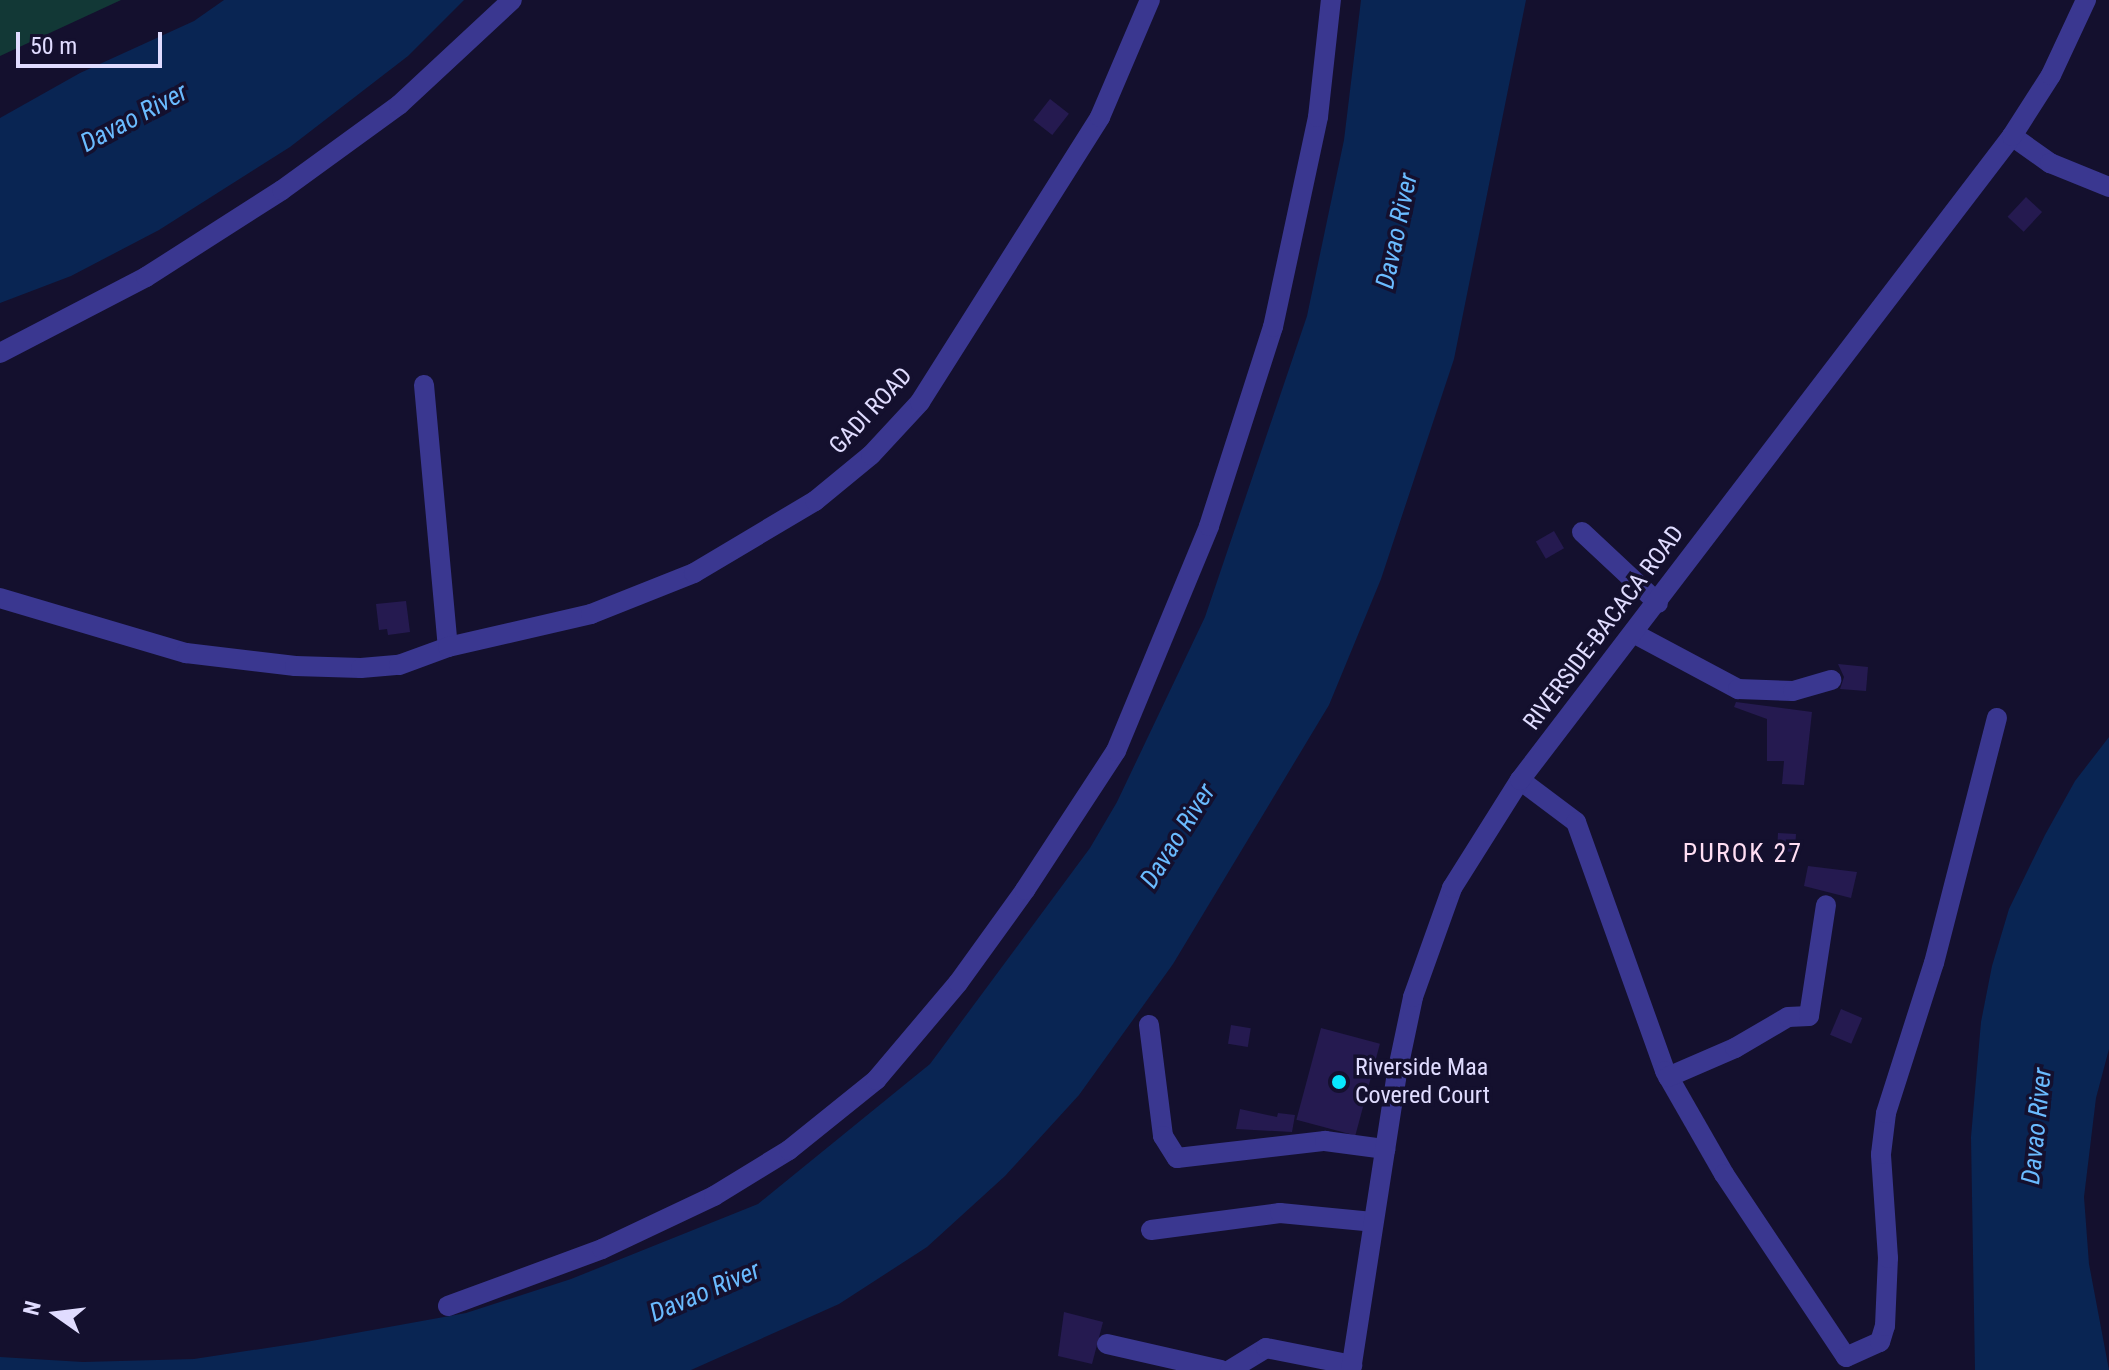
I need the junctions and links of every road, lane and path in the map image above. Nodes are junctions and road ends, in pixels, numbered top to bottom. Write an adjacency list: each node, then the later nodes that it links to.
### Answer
1 (512, 0): 7 (street)
2 (1150, 0): 13 (street, GADI ROAD)
3 (1331, 0): 23 (street)
4 (2086, 0): 5 (street, RIVERSIDE-BACACA ROAD)
5 (2012, 136): 6 (street); 11 (street, RIVERSIDE-BACACA ROAD)
6 (2109, 187)
7 (0, 353)
8 (424, 385): 13 (street)
9 (1582, 532): 11 (street)
10 (0, 598): 13 (street, GADI ROAD)
11 (1658, 603): 12 (street, RIVERSIDE-BACACA ROAD)
12 (1635, 634): 14 (street); 16 (street, RIVERSIDE-BACACA ROAD)
13 (448, 647)
14 (1831, 680)
15 (1997, 718): 19 (street)
16 (1520, 780): 19 (street); 20 (street, RIVERSIDE-BACACA ROAD)
17 (1826, 905): 19 (street)
18 (1149, 1025): 20 (street)
19 (1668, 1077)
20 (1385, 1149): 21 (street, RIVERSIDE-BACACA ROAD)
21 (1373, 1222): 22 (street); 25 (street, RIVERSIDE-BACACA ROAD)
22 (1151, 1230)
23 (448, 1306)
24 (1107, 1344): 26 (street)
25 (1351, 1367): 27 (street)
26 (1221, 1370)
27 (1230, 1370)

